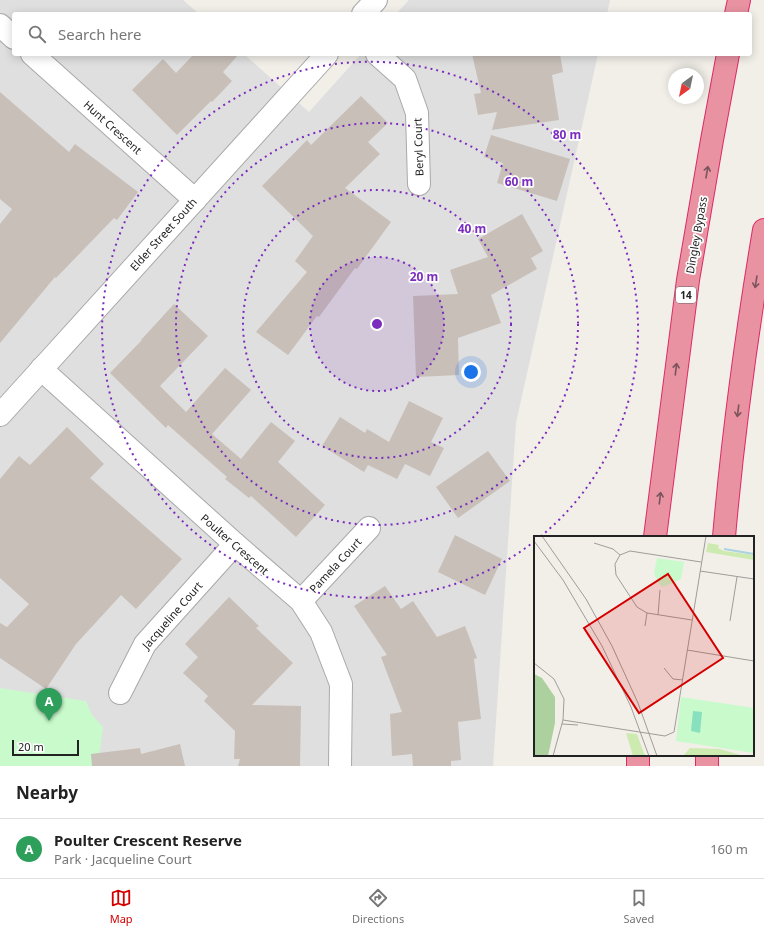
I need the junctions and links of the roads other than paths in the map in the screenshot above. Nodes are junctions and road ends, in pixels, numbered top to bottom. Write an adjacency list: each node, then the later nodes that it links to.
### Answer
1 (376, 0): 3 (street)
2 (739, 0): 4 (highway)
3 (365, 12)
4 (736, 12)
5 (0, 25): 6 (street)
6 (12, 36)
7 (34, 56): 12 (street, Hunt Crescent)
8 (325, 56): 12 (street, Elder Street South)
9 (379, 56): 11 (street, Beryl Court)
10 (728, 56): 17 (highway, Dingley Bypass / 14, one-way to 10)
11 (419, 184)
12 (194, 200): 14 (street, Elder Street South)
13 (764, 230): 18 (highway, one-way to 18)
14 (41, 369): 15 (street, Elder Street South); 19 (street, Poulter Crescent)
15 (0, 415)
16 (369, 528): 20 (street, Pamela Court)
17 (655, 536)
18 (724, 536)
19 (235, 544): 20 (street, Poulter Crescent); 21 (street, Jacqueline Court)
20 (301, 601): 22 (street, Poulter Crescent)
21 (120, 693)
22 (340, 766)

